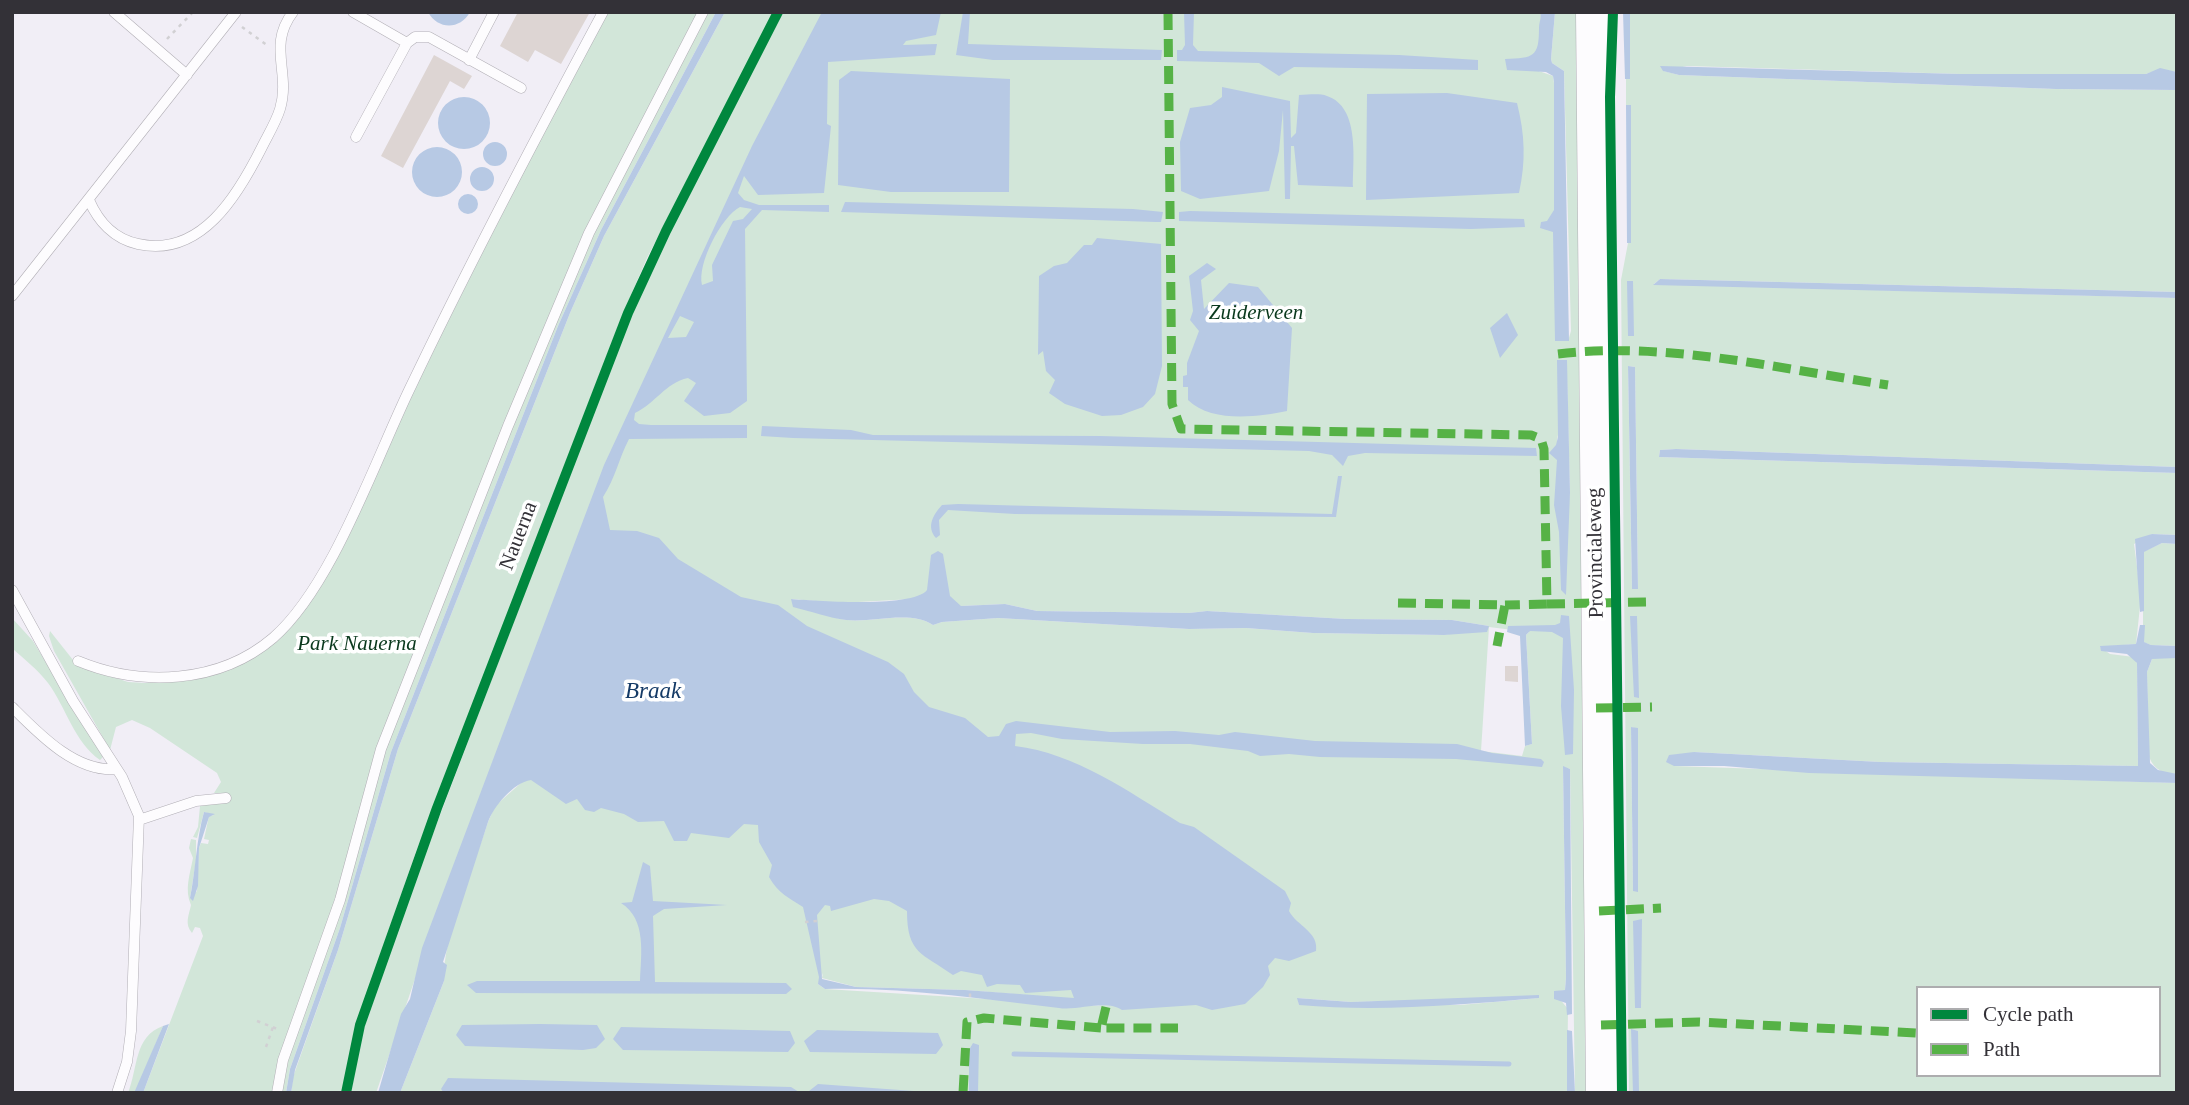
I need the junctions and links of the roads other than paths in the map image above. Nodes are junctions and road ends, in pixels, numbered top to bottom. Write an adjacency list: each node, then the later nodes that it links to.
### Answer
1 (114, 12): 11 (lane)
2 (293, 12): 14 (lane)
3 (354, 12): 9 (lane)
4 (494, 12): 10 (lane)
5 (603, 12): 17 (lane)
6 (704, 12): 23 (lane)
7 (1592, 12): 24 (main road)
8 (234, 15): 11 (lane)
9 (407, 43): 10 (lane); 13 (lane)
10 (469, 60): 12 (lane)
11 (187, 75): 14 (lane)
12 (521, 88)
13 (356, 137)
14 (89, 200): 15 (lane)
15 (12, 296)
16 (12, 590): 19 (lane)
17 (78, 661)
18 (12, 707): 19 (lane)
19 (117, 769): 21 (lane)
20 (226, 798): 21 (lane)
21 (139, 820): 22 (lane)
22 (117, 1093)
23 (277, 1093)
24 (1602, 1093)

